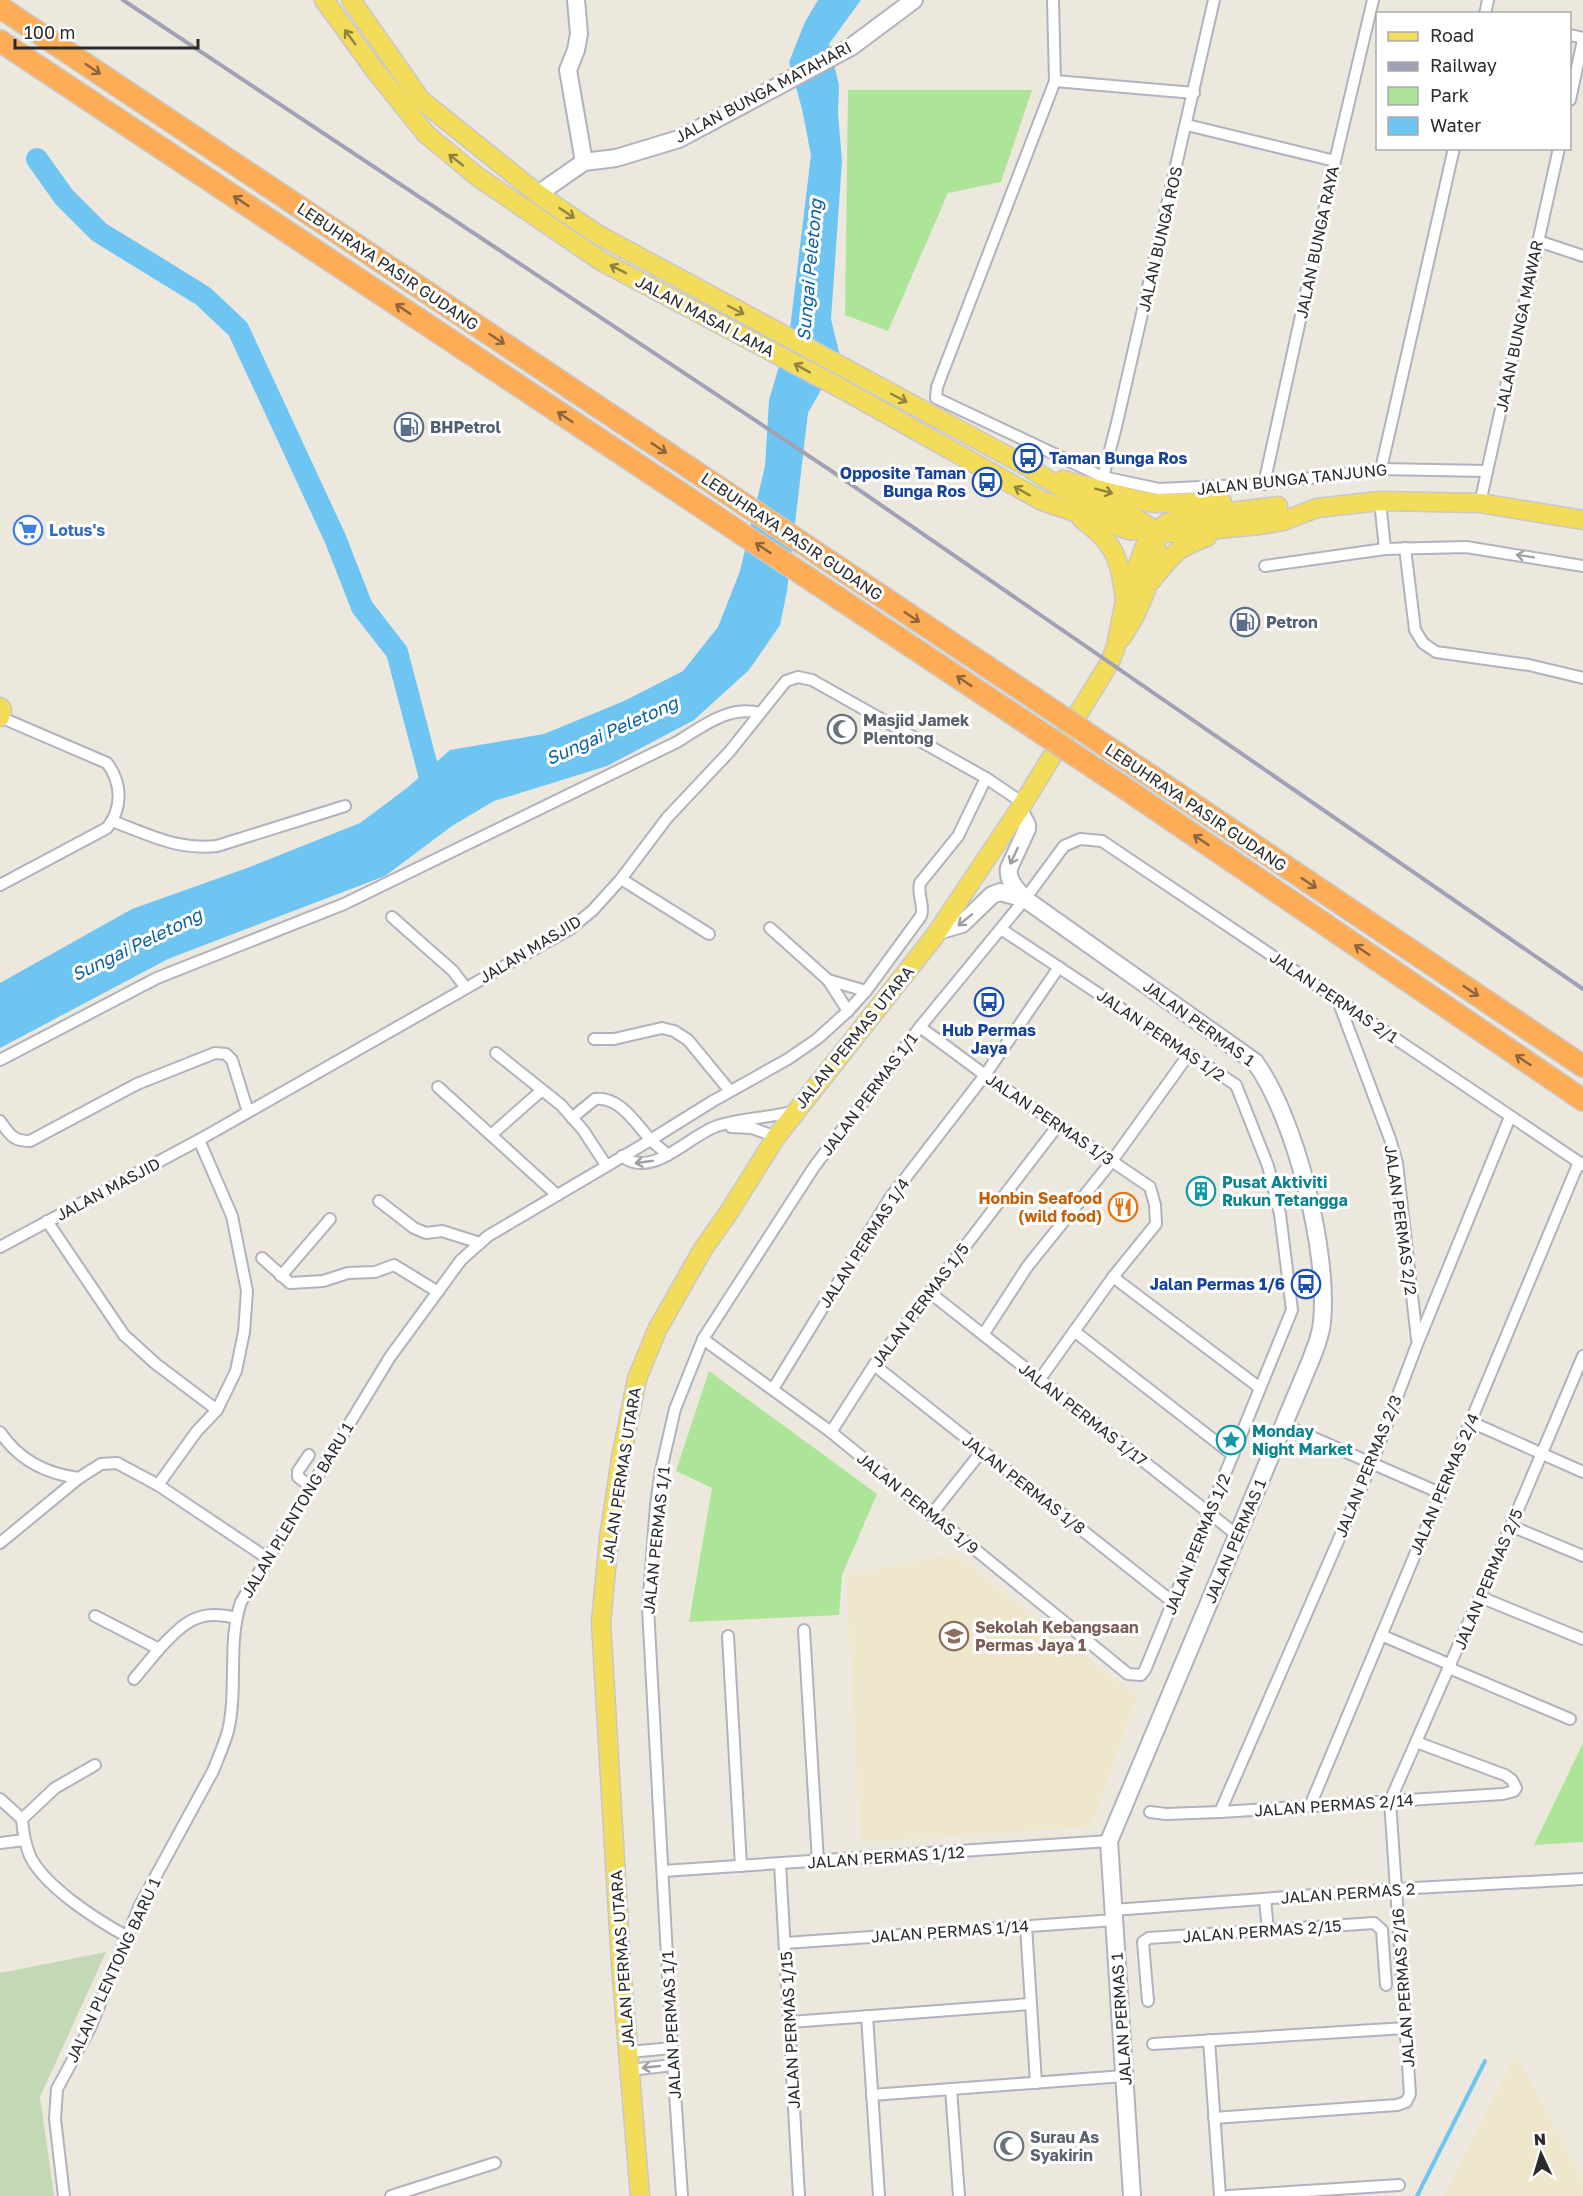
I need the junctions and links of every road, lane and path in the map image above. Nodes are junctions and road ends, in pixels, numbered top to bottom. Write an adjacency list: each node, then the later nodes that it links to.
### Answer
1 (6, 0): 10 (highway)
2 (324, 0): 33 (main road, JALAN MASAI LAMA, one-way to 2)
3 (351, 0): 21 (main road, JALAN MASAI LAMA)
4 (576, 0): 20 (street)
5 (914, 0): 20 (street, JALAN BUNGA MATAHARI)
6 (1053, 0): 13 (street)
7 (1215, 0): 15 (street, JALAN BUNGA ROS)
8 (1373, 0): 19 (street, JALAN BUNGA RAYA)
9 (0, 7): 10 (highway, LEBUHRAYA PASIR GUDANG)
10 (27, 25): 72 (highway, LEBUHRAYA PASIR GUDANG, one-way to 72, bridge)
11 (1583, 39): 14 (street)
12 (0, 41): 77 (highway, LEBUHRAYA PASIR GUDANG, one-way to 12, bridge)
13 (1055, 81): 15 (street); 27 (street, JALAN BUNGA TANJUNG)
14 (1571, 91)
15 (1194, 93): 16 (street, JALAN BUNGA ROS)
16 (1186, 125): 19 (street); 27 (street, JALAN BUNGA ROS)
17 (1454, 150): 25 (street)
18 (1558, 150): 22 (street, JALAN BUNGA MAWAR)
19 (1335, 161): 28 (street, JALAN BUNGA RAYA)
20 (584, 162): 21 (street, JALAN BUNGA MATAHARI)
21 (538, 194): 24 (main road, JALAN MASAI LAMA, one-way to 24)
22 (1538, 241): 23 (street); 26 (street, JALAN BUNGA MAWAR)
23 (1583, 256)
24 (1028, 467): 31 (main road, one-way to 31); 36 (main road, JALAN MASAI LAMA)
25 (1381, 469): 26 (street, JALAN BUNGA TANJUNG); 28 (street, JALAN BUNGA TANJUNG)
26 (1487, 471): 30 (street, JALAN BUNGA MAWAR)
27 (1103, 477): 28 (street, JALAN BUNGA TANJUNG)
28 (1264, 484)
29 (1380, 501): 30 (main road, JALAN MASAI LAMA); 32 (main road, JALAN MASAI LAMA); 38 (street)
30 (1480, 503): 34 (main road, JALAN MASAI LAMA)
31 (1278, 506): 32 (main road); 36 (main road)
32 (1317, 508): 35 (main road, JALAN MASAI LAMA)
33 (1076, 513): 36 (main road, JALAN MASAI LAMA); 42 (main road)
34 (1583, 520)
35 (1231, 529): 36 (main road, JALAN MASAI LAMA); 41 (main road)
36 (1155, 532): 41 (main road, JALAN PERMAS UTARA); 42 (main road, JALAN PERMAS UTARA)
37 (1405, 548): 38 (street); 40 (street, one-way to 37); 44 (street)
38 (1385, 549): 39 (street)
39 (1265, 566)
40 (1583, 566)
41 (1146, 587): 43 (main road, JALAN PERMAS UTARA)
42 (1125, 601): 43 (main road, JALAN PERMAS UTARA)
43 (1116, 646): 50 (main road, JALAN PERMAS UTARA)
44 (1583, 678)
45 (0, 707): 47 (main road)
46 (760, 713): 48 (street, JALAN MASJID); 53 (street, JALAN MASJID); 71 (street)
47 (0, 717): 51 (street)
48 (986, 778): 50 (street, JALAN MASJID); 64 (street, JALAN PLENTONG BARU 1)
49 (345, 806): 51 (street)
50 (1021, 806): 55 (street, JALAN PERMAS 1, one-way to 55); 59 (main road, JALAN PERMAS UTARA)
51 (112, 821): 54 (street)
52 (1080, 839): 55 (street, JALAN PERMAS 1/1); 65 (street, JALAN PERMAS 2/1)
53 (621, 879): 60 (street); 63 (street, JALAN MASJID)
54 (0, 885)
55 (1025, 899): 58 (street, JALAN PERMAS 1/1); 59 (street, JALAN PERMAS 1, one-way to 59); 117 (street, JALAN PERMAS 1)
56 (392, 917): 63 (street)
57 (770, 928): 62 (street)
58 (1001, 929): 61 (street, JALAN PERMAS 1/2); 67 (street, JALAN PERMAS 1/1)
59 (938, 931): 78 (main road, JALAN PERMAS UTARA)
60 (709, 934)
61 (1059, 967): 70 (street, JALAN PERMAS 1/2); 73 (street, JALAN PERMAS 1/4)
62 (828, 980): 64 (street); 66 (street)
63 (466, 988): 79 (street, JALAN MASJID)
64 (866, 991): 66 (street, JALAN PLENTONG BARU 1)
65 (1337, 998): 80 (street, JALAN PERMAS 2/1); 108 (street, JALAN PERMAS 2/2)
66 (848, 1011): 76 (street, JALAN PLENTONG BARU 1)
67 (920, 1027): 73 (street, JALAN PERMAS 1/3); 107 (street, JALAN PERMAS 1/1)
68 (594, 1039): 76 (street)
69 (496, 1053): 75 (street)
70 (1189, 1054): 91 (street); 113 (street, JALAN PERMAS 1/2)
71 (0, 1060)
72 (1583, 1066)
73 (986, 1075): 83 (street, JALAN PERMAS 1/3); 114 (street, JALAN PERMAS 1/4)
74 (438, 1087): 85 (street)
75 (542, 1090): 81 (street); 85 (street)
76 (730, 1091): 88 (street, JALAN PLENTONG BARU 1)
77 (1583, 1100)
78 (795, 1111): 84 (street); 86 (main road, JALAN PERMAS UTARA)
79 (248, 1112): 82 (street); 87 (street, JALAN MASJID)
80 (1510, 1117): 92 (street, JALAN PERMAS 2/1); 108 (street, JALAN PERMAS 2/3)
81 (572, 1118): 88 (street); 93 (street)
82 (0, 1120)
83 (1059, 1124): 91 (street, JALAN PERMAS 1/3); 104 (street, JALAN PERMAS 1/5)
84 (715, 1127): 86 (street); 89 (street)
85 (491, 1135): 94 (street)
86 (776, 1137): 182 (main road, JALAN PERMAS UTARA)
87 (199, 1140): 97 (street, JALAN MASJID); 115 (street)
88 (651, 1140): 89 (street); 90 (street, JALAN PLENTONG BARU 1)
89 (668, 1155): 90 (street, one-way to 90)
90 (622, 1156): 93 (street, JALAN PLENTONG BARU 1)
91 (1112, 1161): 102 (street, JALAN PERMAS 1/3); 106 (street)
92 (1581, 1164): 116 (street, JALAN PERMAS 2/4)
93 (606, 1165): 94 (street, JALAN PLENTONG BARU 1)
94 (557, 1195): 98 (street, JALAN PLENTONG BARU 1)
95 (379, 1201): 98 (street)
96 (330, 1219): 101 (street)
97 (47, 1221): 99 (street, JALAN MASJID); 115 (street)
98 (480, 1243): 103 (street, JALAN PLENTONG BARU 1)
99 (0, 1247)
100 (262, 1258): 101 (street)
101 (281, 1276): 103 (street)
102 (1113, 1277): 105 (street); 113 (street)
103 (438, 1292): 128 (street, JALAN PLENTONG BARU 1)
104 (928, 1292): 106 (street, JALAN PERMAS 1/17); 110 (street, JALAN PERMAS 1/5)
105 (1074, 1331): 111 (street); 123 (street)
106 (983, 1335): 111 (street, JALAN PERMAS 1/17)
107 (703, 1339): 114 (street, JALAN PERMAS 1/9); 164 (street, JALAN PERMAS 1/1)
108 (1418, 1342): 124 (street, JALAN PERMAS 2/3)
109 (1583, 1356): 112 (street, JALAN PERMAS 2/5)
110 (874, 1365): 118 (street, JALAN PERMAS 1/5); 120 (street, JALAN PERMAS 1/8)
111 (1040, 1379): 130 (street, JALAN PERMAS 1/17)
112 (1578, 1383): 121 (street, JALAN PERMAS 2/5)
113 (1260, 1388): 123 (street, JALAN PERMAS 1/2)
114 (773, 1389): 118 (street, JALAN PERMAS 1/9)
115 (217, 1410): 127 (street)
116 (1471, 1422): 121 (street); 129 (street, JALAN PERMAS 2/4)
117 (1284, 1425): 124 (street); 133 (street, JALAN PERMAS 1)
118 (831, 1431): 131 (street, JALAN PERMAS 1/9)
119 (0, 1432): 126 (street)
120 (982, 1451): 131 (street); 138 (street, JALAN PERMAS 1/8)
121 (1542, 1454): 125 (street); 132 (street, JALAN PERMAS 2/5)
122 (309, 1455): 128 (street)
123 (1233, 1455): 130 (street, JALAN PERMAS 1/2)
124 (1372, 1463): 129 (street); 156 (street, JALAN PERMAS 2/3)
125 (1583, 1472)
126 (79, 1478): 127 (street); 134 (street)
127 (158, 1485): 136 (street)
128 (311, 1487): 136 (street, JALAN PLENTONG BARU 1)
129 (1440, 1493): 142 (street, JALAN PERMAS 2/4)
130 (1209, 1514): 133 (street, JALAN PERMAS 1/17); 138 (street, JALAN PERMAS 1/2)
131 (932, 1515): 147 (street, JALAN PERMAS 1/9)
132 (1511, 1526): 135 (street); 137 (street, JALAN PERMAS 2/5)
133 (1237, 1535): 159 (street, JALAN PERMAS 1)
134 (0, 1543)
135 (1583, 1556)
136 (267, 1558): 140 (street, JALAN PLENTONG BARU 1)
137 (1480, 1597): 144 (street); 146 (street, JALAN PERMAS 2/5)
138 (1174, 1603): 147 (street, JALAN PERMAS 1/2)
139 (94, 1616): 145 (street)
140 (236, 1618): 145 (street); 171 (street, JALAN PLENTONG BARU 1)
141 (804, 1630): 161 (street)
142 (1381, 1635): 146 (street); 154 (street, JALAN PERMAS 2/4)
143 (728, 1636): 163 (street)
144 (1583, 1639)
145 (159, 1648): 148 (street)
146 (1450, 1666): 149 (street); 150 (street, JALAN PERMAS 2/5)
147 (1128, 1674)
148 (134, 1679)
149 (1570, 1719)
150 (1416, 1742): 153 (street, JALAN PERMAS 2/5); 153 (street, JALAN PERMAS 2/14)
151 (95, 1765): 157 (street)
152 (0, 1799): 157 (street)
153 (1390, 1801): 154 (street, JALAN PERMAS 2/14); 166 (street, JALAN PERMAS 2/16)
154 (1310, 1806): 156 (street, JALAN PERMAS 2/14)
155 (1150, 1812): 156 (street, JALAN PERMAS 2/14)
156 (1220, 1812)
157 (22, 1820): 158 (street)
158 (24, 1840): 160 (street); 171 (street)
159 (1109, 1841): 161 (street, JALAN PERMAS 1/12); 168 (street, JALAN PERMAS 1)
160 (0, 1843)
161 (818, 1862): 162 (street, JALAN PERMAS 1/12)
162 (780, 1864): 163 (street, JALAN PERMAS 1/12); 172 (street, JALAN PERMAS 1/15)
163 (741, 1866): 164 (street, JALAN PERMAS 1/12)
164 (663, 1871): 181 (street, JALAN PERMAS 1/1)
165 (1583, 1879): 166 (street, JALAN PERMAS 2)
166 (1396, 1889): 167 (street, JALAN PERMAS 2); 178 (street, JALAN PERMAS 2/16)
167 (1265, 1899): 168 (street, JALAN PERMAS 2); 170 (street)
168 (1114, 1915): 169 (street, JALAN PERMAS 1/14); 184 (street, JALAN PERMAS 1)
169 (1026, 1926): 172 (street, JALAN PERMAS 1/14); 175 (street)
170 (1268, 1931): 173 (street, JALAN PERMAS 2/15); 174 (street, JALAN PERMAS 2/15)
171 (126, 1936): 191 (street, JALAN PLENTONG BARU 1)
172 (785, 1943): 177 (street, JALAN PERMAS 1/15)
173 (1386, 1985)
174 (1148, 2001)
175 (1030, 2004): 176 (street); 185 (street)
176 (867, 2016): 177 (street); 187 (street)
177 (790, 2022): 195 (street, JALAN PERMAS 1/15)
178 (1406, 2028): 179 (street); 188 (street, JALAN PERMAS 2/16)
179 (1209, 2040): 180 (street); 188 (street)
180 (1153, 2043)
181 (672, 2048): 182 (street); 183 (street, JALAN PERMAS 1/1)
182 (629, 2061): 183 (street, one-way to 182); 193 (main road, JALAN PERMAS UTARA)
183 (673, 2065): 194 (street, JALAN PERMAS 1/1)
184 (1124, 2076): 185 (street); 198 (street, JALAN PERMAS 1)
185 (1036, 2083): 186 (street)
186 (951, 2089): 187 (street); 197 (street)
187 (872, 2095): 196 (street)
188 (1214, 2118): 199 (street)
189 (495, 2163): 192 (street)
190 (1399, 2185): 200 (street)
191 (64, 2196)
192 (391, 2196)
193 (640, 2196)
194 (682, 2196)
195 (799, 2196)
196 (879, 2196)
197 (959, 2196)
198 (1132, 2196)
199 (1220, 2196)
200 (1228, 2196)

